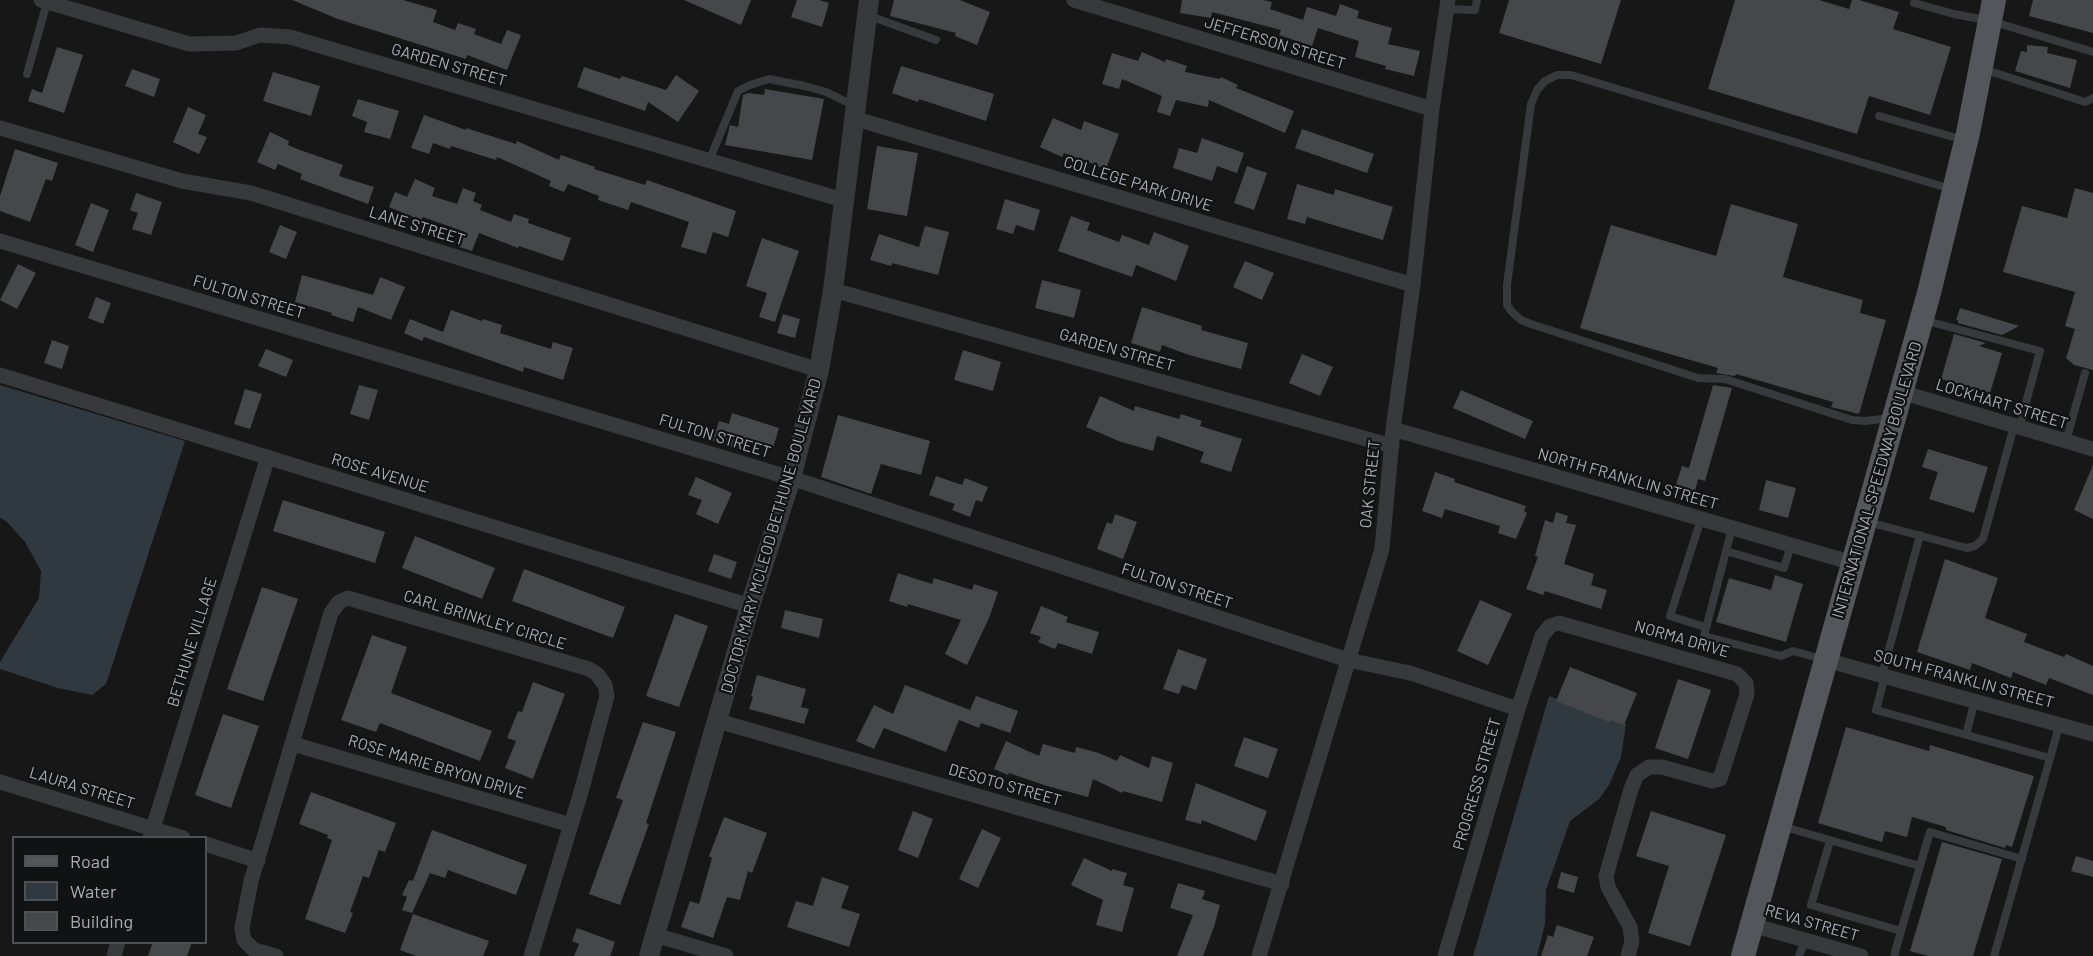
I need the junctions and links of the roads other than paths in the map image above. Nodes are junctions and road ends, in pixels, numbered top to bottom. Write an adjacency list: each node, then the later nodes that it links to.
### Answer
1 (1074, 0): 13 (street, JEFFERSON STREET)
2 (1477, 0): 5 (lane)
3 (1915, 0): 7 (lane)
4 (44, 1): 11 (lane); 18 (street, GARDEN STREET)
5 (1447, 4): 13 (street, OAK STREET)
6 (868, 8): 8 (lane); 14 (street, DOCTOR MARY MCLEOD BETHUNE BOULEVARD)
7 (1993, 10): 9 (lane); 10 (main road, INTERNATIONAL SPEEDWAY BOULEVARD)
8 (936, 40)
9 (2093, 52)
10 (1981, 68): 12 (lane); 17 (main road, INTERNATIONAL SPEEDWAY BOULEVARD)
11 (27, 74)
12 (2093, 98)
13 (1432, 109): 22 (street, OAK STREET)
14 (854, 112): 18 (lane); 20 (street, DOCTOR MARY MCLEOD BETHUNE BOULEVARD); 22 (street, COLLEGE PARK DRIVE)
15 (1878, 116): 17 (lane)
16 (6, 130): 25 (street, LANE STREET)
17 (1966, 141): 19 (main road, INTERNATIONAL SPEEDWAY BOULEVARD)
18 (709, 161): 20 (street, GARDEN STREET)
19 (1955, 190): 24 (main road, INTERNATIONAL SPEEDWAY BOULEVARD); 29 (lane)
20 (843, 200): 23 (street, DOCTOR MARY MCLEOD BETHUNE BOULEVARD)
21 (0, 241): 36 (street, FULTON STREET)
22 (1413, 285): 31 (street, OAK STREET)
23 (833, 290): 25 (street, DOCTOR MARY MCLEOD BETHUNE BOULEVARD); 33 (street, GARDEN STREET)
24 (1922, 320): 28 (main road, INTERNATIONAL SPEEDWAY BOULEVARD); 30 (lane)
25 (819, 370): 36 (street, DOCTOR MARY MCLEOD BETHUNE BOULEVARD)
26 (2085, 373): 32 (lane)
27 (0, 375): 35 (street, ROSE AVENUE)
28 (1901, 392): 29 (main road, INTERNATIONAL SPEEDWAY BOULEVARD); 30 (street, LOCKHART STREET)
29 (1894, 418): 38 (main road, INTERNATIONAL SPEEDWAY BOULEVARD)
30 (2016, 427): 32 (street, LOCKHART STREET); 40 (lane)
31 (1394, 429): 33 (street, OAK STREET); 37 (street, NORTH FRANKLIN STREET)
32 (2066, 441): 34 (street, LOCKHART STREET)
33 (1392, 446): 47 (street, OAK STREET)
34 (2093, 450)
35 (268, 457): 44 (street, ROSE AVENUE); 61 (street, BETHUNE VILLAGE)
36 (791, 478): 44 (street, DOCTOR MARY MCLEOD BETHUNE BOULEVARD); 47 (street, FULTON STREET)
37 (1701, 519): 39 (street, NORTH FRANKLIN STREET); 46 (lane)
38 (1865, 521): 40 (lane); 43 (main road, INTERNATIONAL SPEEDWAY BOULEVARD)
39 (1732, 528): 41 (street, NORTH FRANKLIN STREET); 42 (lane)
40 (1920, 535): 49 (lane)
41 (1791, 545): 42 (lane); 43 (street, NORTH FRANKLIN STREET)
42 (1726, 551): 46 (lane)
43 (1853, 563): 48 (main road, INTERNATIONAL SPEEDWAY BOULEVARD)
44 (750, 606): 52 (street, DOCTOR MARY MCLEOD BETHUNE BOULEVARD)
45 (1550, 626): 51 (street, PROGRESS STREET); 79 (street, NORMA DRIVE)
46 (1705, 627): 48 (lane)
47 (1348, 660): 51 (street, FULTON STREET); 68 (street, OAK STREET)
48 (1826, 660): 49 (street, SOUTH FRANKLIN STREET); 60 (main road, INTERNATIONAL SPEEDWAY BOULEVARD)
49 (1883, 675): 50 (street, SOUTH FRANKLIN STREET); 55 (lane)
50 (1975, 700): 53 (street, SOUTH FRANKLIN STREET); 55 (lane)
51 (1518, 709): 78 (street, PROGRESS STREET)
52 (718, 721): 68 (street, DESOTO STREET); 71 (street, DOCTOR MARY MCLEOD BETHUNE BOULEVARD)
53 (2060, 723): 54 (street, SOUTH FRANKLIN STREET); 57 (lane)
54 (2093, 734)
55 (1966, 735): 57 (lane)
56 (293, 744): 59 (street, ROSE MARIE BRYON DRIVE); 59 (street, CARL BRINKLEY CIRCLE); 66 (street, CARL BRINKLEY CIRCLE)
57 (2050, 758): 65 (lane)
58 (0, 782): 61 (street, LAURA STREET)
59 (571, 825): 74 (street, CARL BRINKLEY CIRCLE)
60 (1780, 826): 63 (lane); 69 (main road, INTERNATIONAL SPEEDWAY BOULEVARD)
61 (151, 833): 62 (street)
62 (175, 836)
63 (1830, 842): 67 (lane); 70 (lane)
64 (207, 844): 66 (street)
65 (2022, 859): 67 (lane); 84 (lane)
66 (258, 861): 73 (street, CARL BRINKLEY CIRCLE)
67 (1920, 866): 70 (lane)
68 (1282, 884): 77 (street, OAK STREET)
69 (1752, 925): 72 (street, REVA STREET); 80 (main road, INTERNATIONAL SPEEDWAY BOULEVARD)
70 (1900, 931): 83 (lane)
71 (655, 934): 75 (street, DOCTOR MARY MCLEOD BETHUNE BOULEVARD); 76 (street)
72 (1805, 940): 81 (lane); 82 (street, REVA STREET)
73 (276, 956)
74 (531, 956)
75 (649, 956)
76 (726, 956)
77 (1259, 956)
78 (1445, 956)
79 (1628, 956)
80 (1743, 956)
81 (1800, 956)
82 (1861, 956)
83 (1894, 956)
84 (1994, 956)

